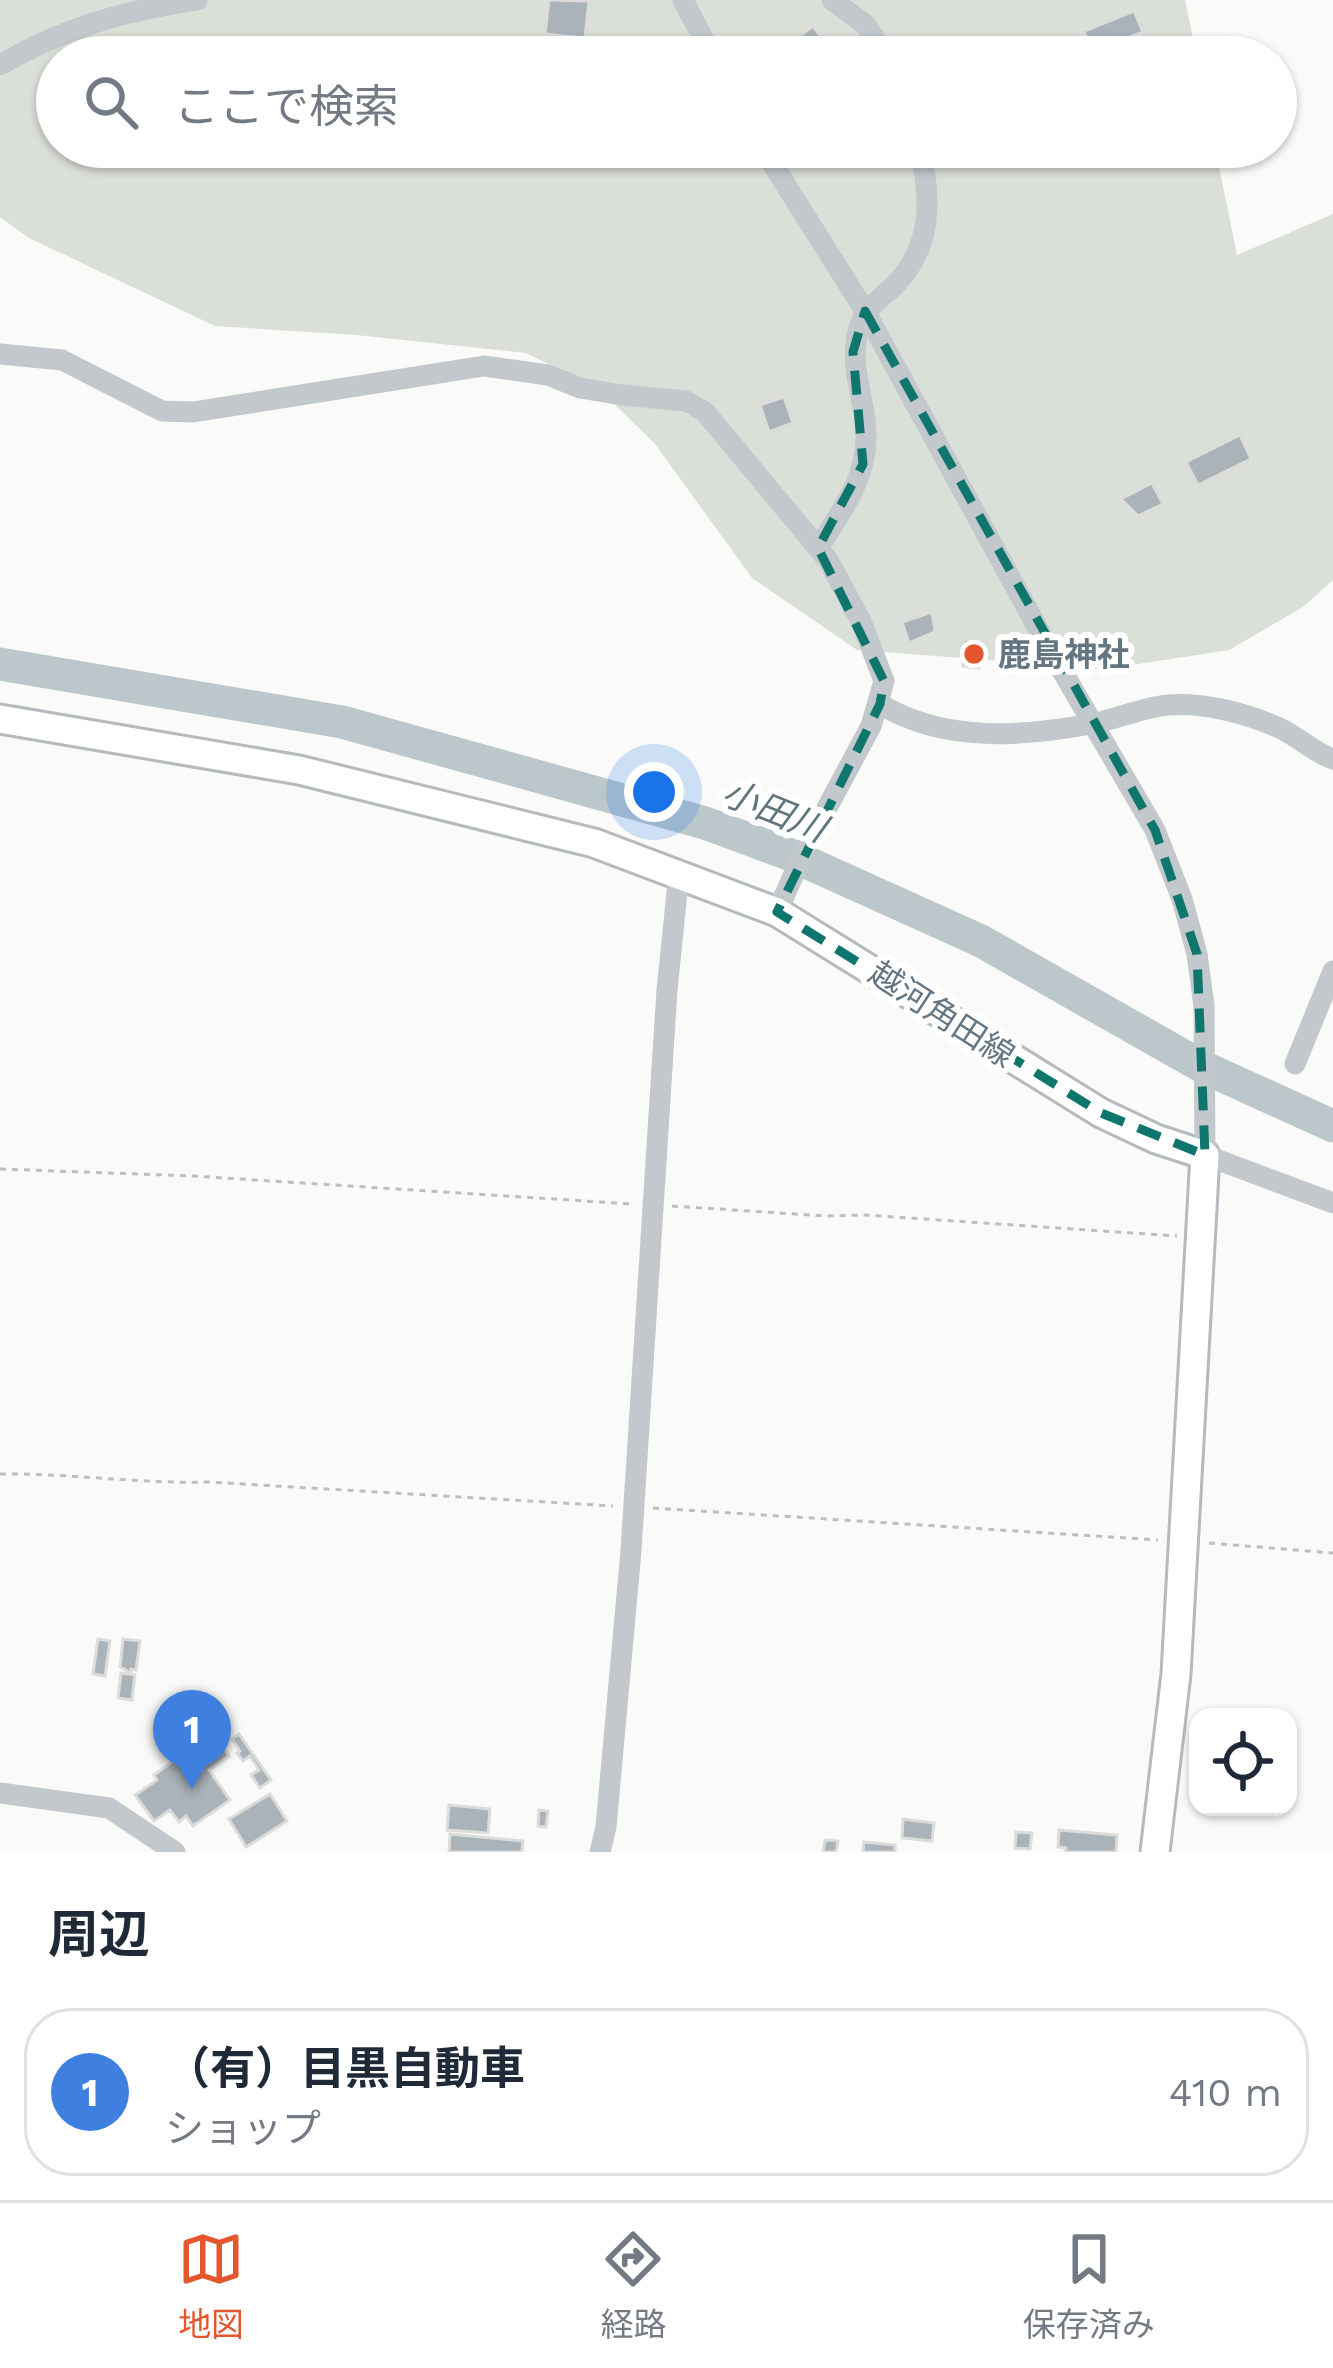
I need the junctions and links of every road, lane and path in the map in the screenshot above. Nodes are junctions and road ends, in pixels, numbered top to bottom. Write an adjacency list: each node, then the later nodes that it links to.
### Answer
1 (197, 0): 4 (street)
2 (683, 0): 5 (street)
3 (832, 0): 6 (street)
4 (57, 36)
5 (702, 36)
6 (873, 36)
7 (36, 47): 8 (street)
8 (0, 65)
9 (776, 168): 11 (street)
10 (922, 168): 11 (street)
11 (865, 311): 13 (street); 16 (street)
12 (0, 353): 13 (street)
13 (818, 548): 14 (street)
14 (880, 704): 16 (street); 19 (street)
15 (0, 719): 18 (main road, 越河角田線)
16 (1094, 723): 17 (street); 22 (street)
17 (1333, 759)
18 (679, 873): 19 (main road, 越河角田線); 25 (street)
19 (777, 912): 22 (main road, 越河角田線)
20 (1333, 971): 21 (street)
21 (1295, 1064)
22 (1204, 1155): 24 (street); 26 (main road)
23 (0, 1168): 25 (path)
24 (1333, 1203)
25 (653, 1205): 26 (path); 28 (street)
26 (1201, 1238): 29 (main road)
27 (0, 1474): 28 (path)
28 (634, 1507): 29 (path); 33 (street)
29 (1184, 1541): 30 (path); 34 (main road)
30 (1333, 1553)
31 (0, 1792): 32 (street)
32 (175, 1852)
33 (600, 1852)
34 (1155, 1852)

